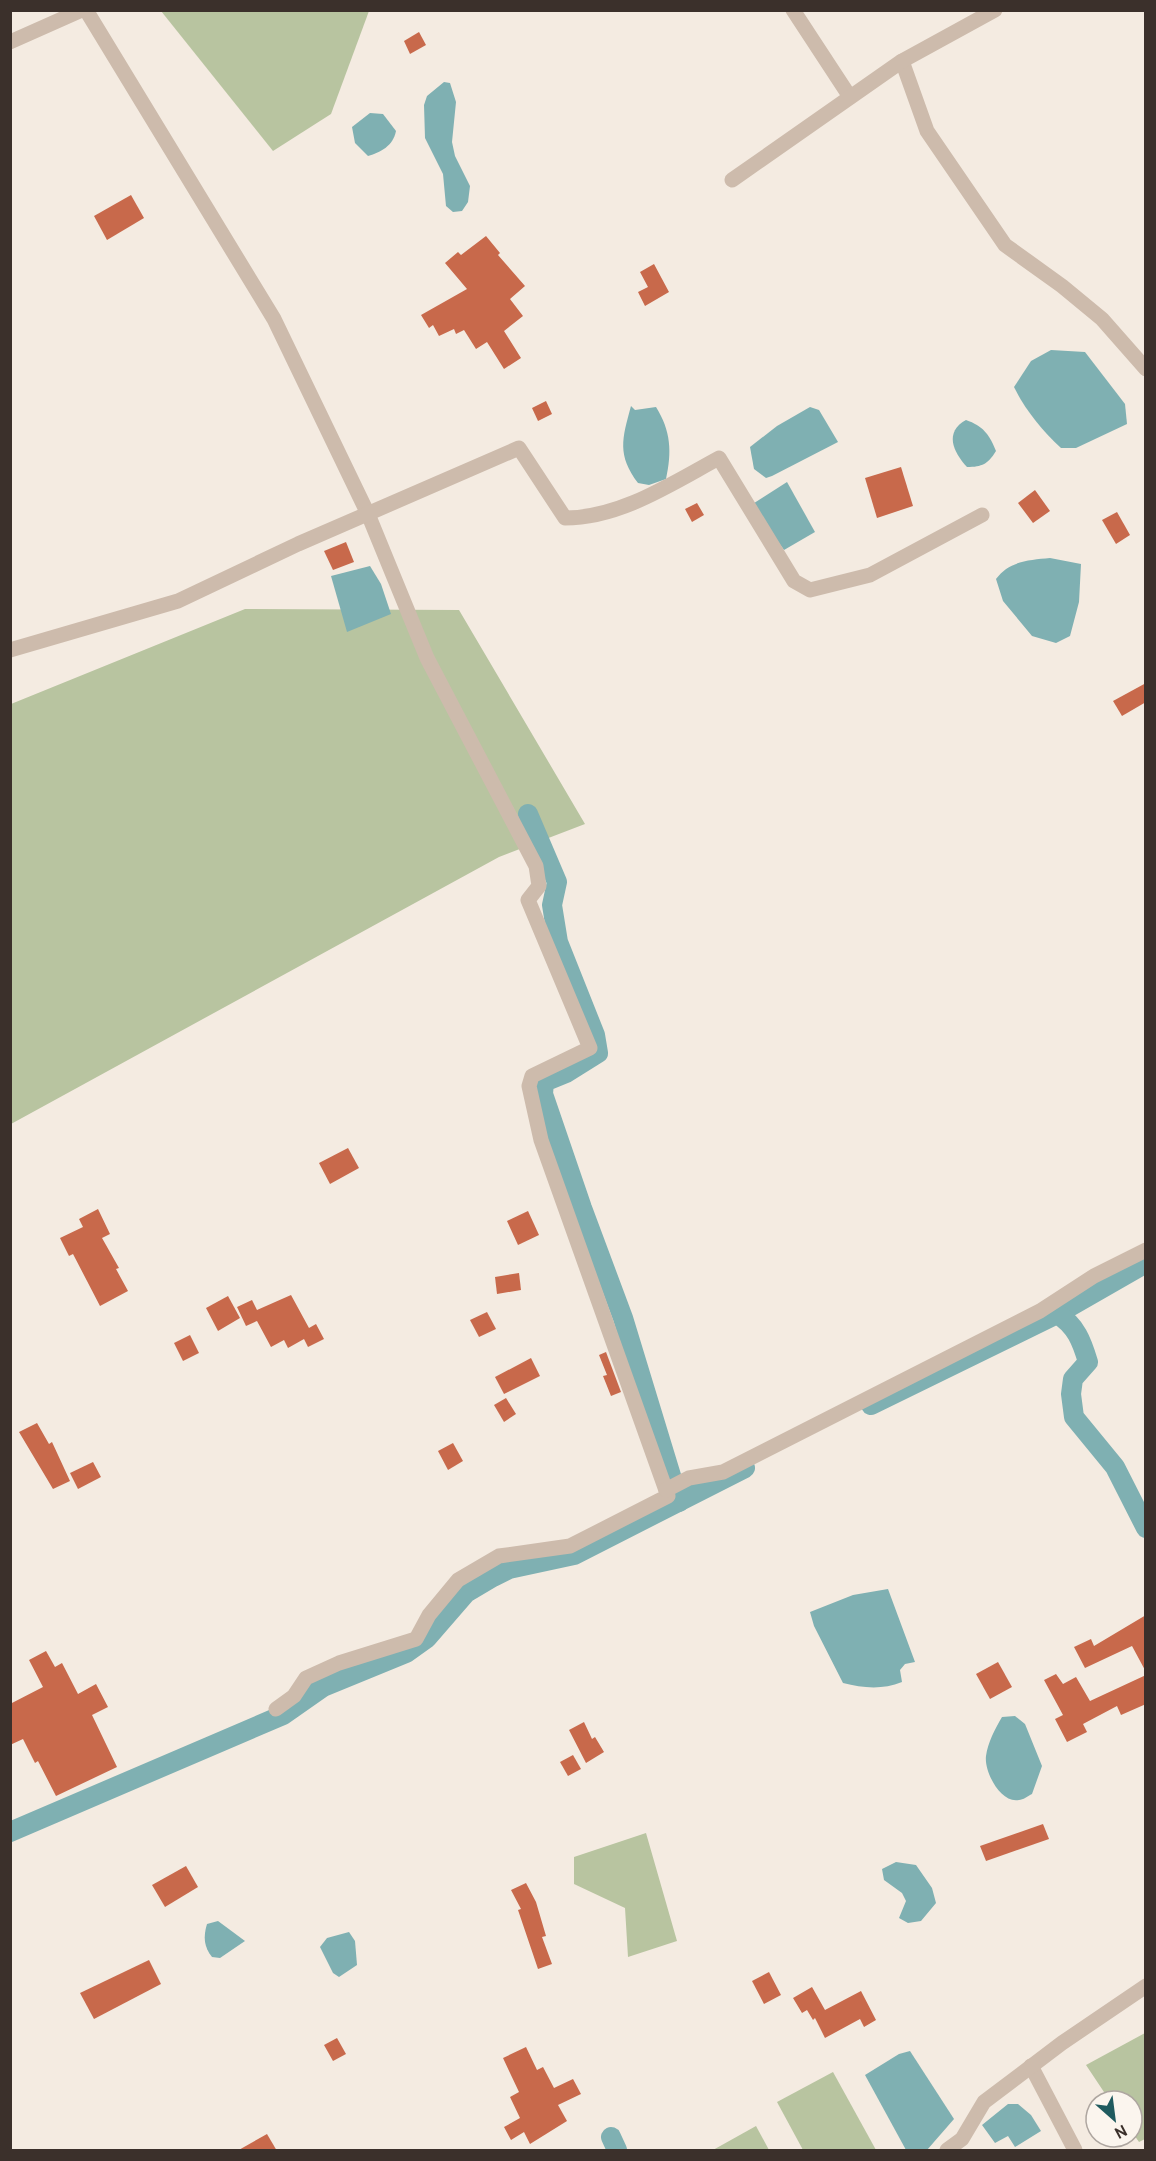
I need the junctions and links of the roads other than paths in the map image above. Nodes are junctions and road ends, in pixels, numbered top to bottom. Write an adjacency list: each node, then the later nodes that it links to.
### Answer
1 (84, 10): 4 (street); 9 (street)
2 (793, 10): 6 (street)
3 (995, 10): 5 (street)
4 (10, 42)
5 (902, 61): 6 (street); 8 (street)
6 (850, 97): 7 (street)
7 (732, 180)
8 (1146, 369)
9 (368, 514): 10 (street); 11 (street); 13 (street)
10 (982, 515)
11 (10, 650)
12 (1146, 1250): 13 (street)
13 (667, 1489): 14 (street)
14 (276, 1708)
15 (1146, 1986): 16 (street)
16 (1031, 2066): 17 (street); 18 (street)
17 (947, 2151)
18 (1075, 2151)

